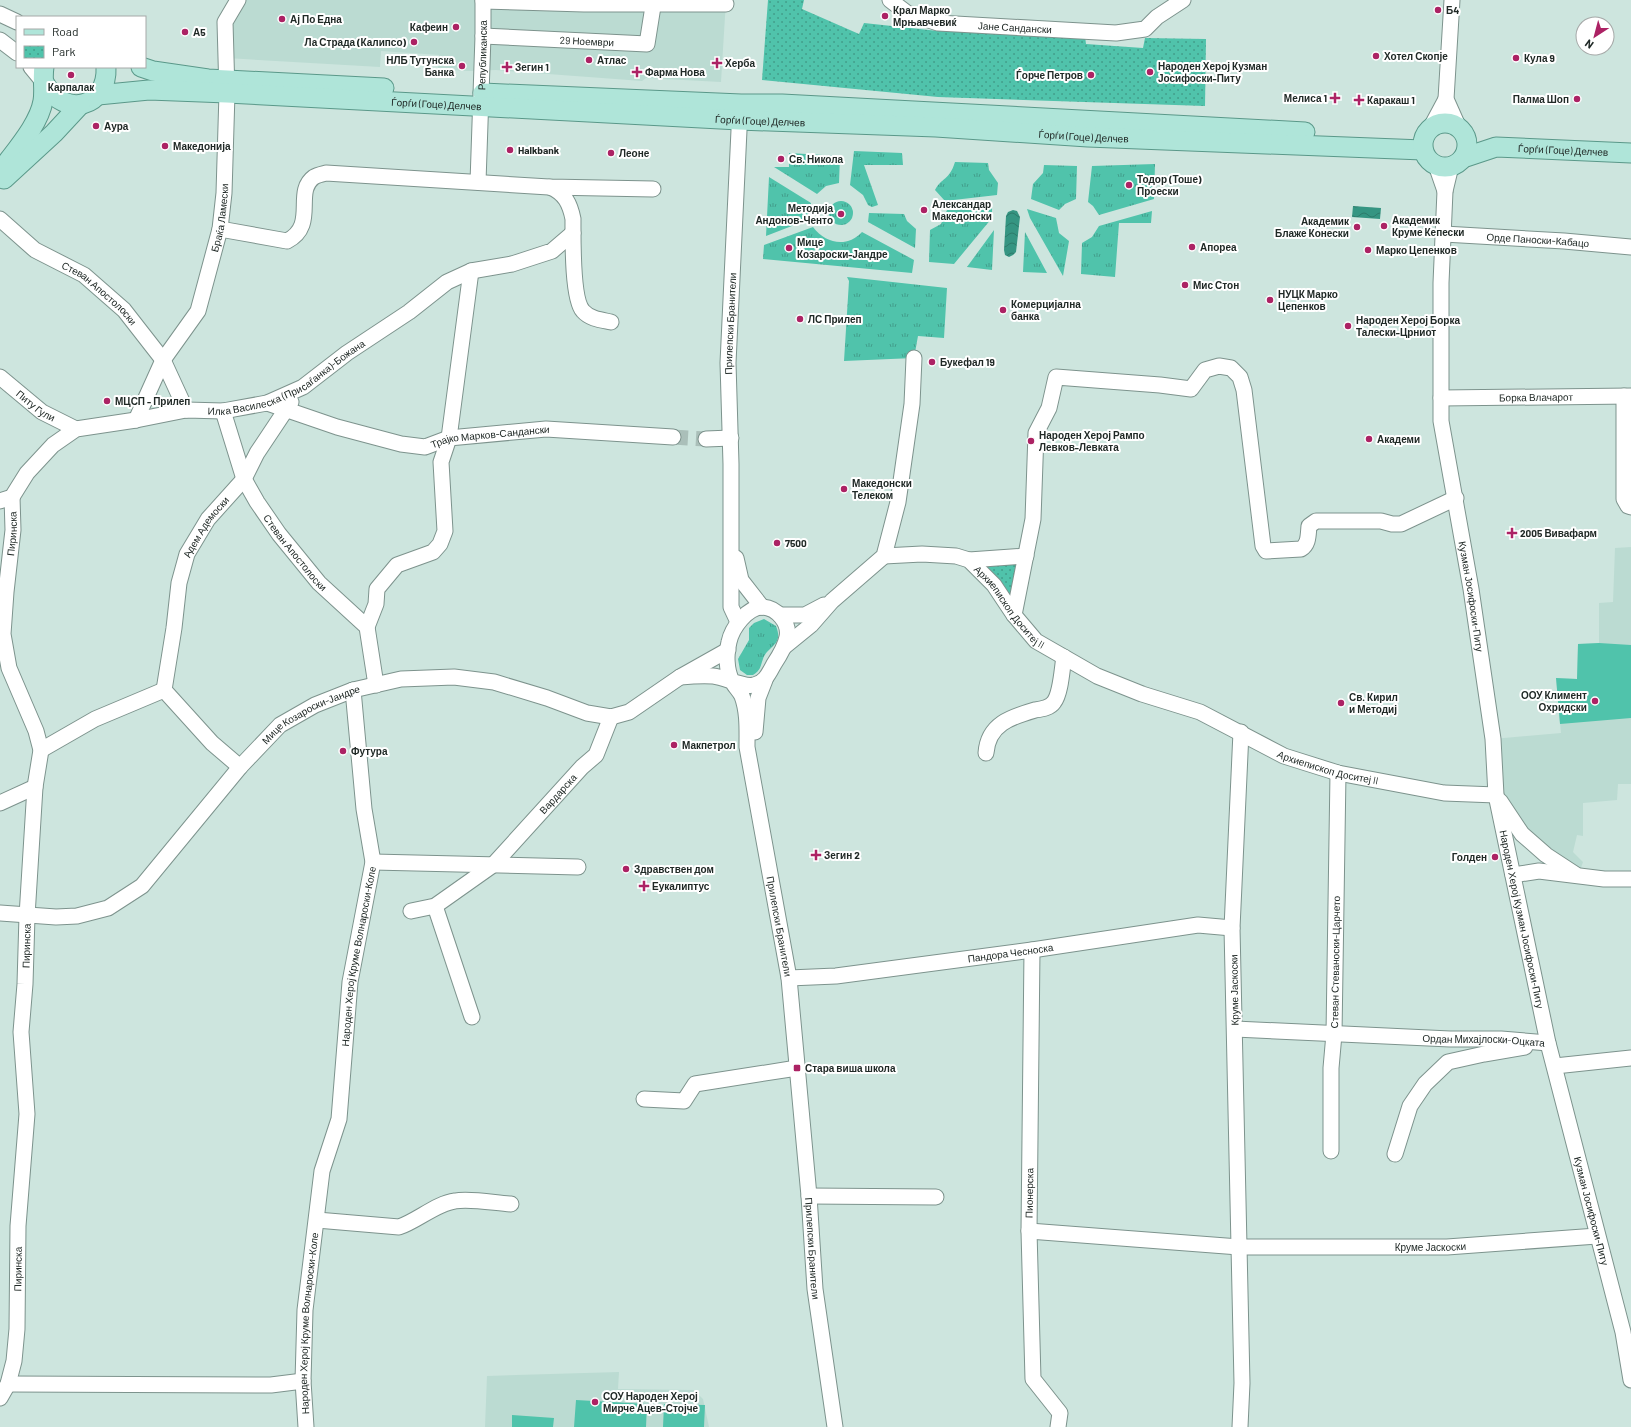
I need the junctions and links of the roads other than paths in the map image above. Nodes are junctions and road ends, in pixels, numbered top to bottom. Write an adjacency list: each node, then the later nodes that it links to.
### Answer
1 (238, 0): 20 (street, Браќа Ламески)
2 (890, 0): 10 (street, Јане Сандански)
3 (1183, 0): 10 (street)
4 (1196, 0): 10 (street)
5 (1452, 0): 23 (street)
6 (483, 1): 7 (street); 13 (street, Републиканска)
7 (584, 2): 8 (street)
8 (653, 2): 9 (street); 13 (street, 29 Ноември)
9 (726, 4)
10 (1168, 10)
11 (0, 14): 12 (street)
12 (16, 22)
13 (483, 36): 22 (street, Републиканска)
14 (0, 40): 15 (street)
15 (16, 52)
16 (33, 68): 19 (street)
17 (106, 68): 21 (main road)
18 (144, 68): 20 (main road, Ѓорѓи (Гоце) Делчев)
19 (45, 76): 24 (main road); 31 (main road)
20 (227, 86): 21 (main road, Ѓорѓи (Гоце) Делчев); 22 (main road, Ѓорѓи (Гоце) Делчев); 37 (street, Браќа Ламески)
21 (98, 95): 24 (main road)
22 (480, 99): 25 (main road, Ѓорѓи (Гоце) Делчев); 32 (street, Републиканска)
23 (1446, 99): 26 (street); 27 (street)
24 (80, 105): 33 (main road)
25 (740, 112): 27 (main road, Ѓорѓи (Гоце) Делчев); 57 (street, Прилепски Бранители)
26 (1460, 129): 27 (main road); 28 (main road, Ѓорѓи (Гоце) Делчев); 30 (main road)
27 (1426, 138): 30 (main road)
28 (1496, 146): 29 (main road, Ѓорѓи (Гоце) Делчев); 30 (main road, Ѓорѓи (Гоце) Делчев)
29 (1631, 152)
30 (1450, 163): 39 (street)
31 (0, 172)
32 (478, 182): 34 (street); 37 (street)
33 (0, 183)
34 (550, 187): 35 (street); 38 (street)
35 (653, 190)
36 (0, 219): 44 (street, Стеван Апостолоски)
37 (220, 229): 44 (street, Браќа Ламески)
38 (573, 233): 41 (street, Илка Василеска (Присаѓанка)-Божана); 42 (street)
39 (1444, 234): 40 (street, Орде Паноски-Кабацо); 48 (street)
40 (1631, 247)
41 (471, 271): 46 (street, Илка Василеска (Присаѓанка)-Божана); 56 (street)
42 (611, 322)
43 (914, 358): 64 (street)
44 (163, 360): 51 (street, Стеван Апостолоски); 53 (street, Браќа Ламески)
45 (0, 377): 54 (street, Питу Гули)
46 (303, 387): 49 (street, Илка Василеска (Присаѓанка)-Божана); 50 (street, Адем Адемоски)
47 (1627, 396): 48 (street, Борка Влачарот); 62 (street)
48 (1441, 398): 60 (street, Кузман Јосифоски-Питу)
49 (267, 403): 50 (street, Трајко Марков-Сандански); 52 (street, Илка Василеска (Присаѓанка)-Божана)
50 (286, 409): 56 (street, Трајко Марков-Сандански); 59 (street, Адем Адемоски)
51 (186, 410): 52 (street, Илка Василеска (Присаѓанка)-Божана); 53 (street, Илка Василеска (Присаѓанка)-Божана)
52 (222, 411): 59 (street, Стеван Апостолоски)
53 (136, 420): 54 (street, Илка Василеска (Присаѓанка)-Божана)
54 (76, 429): 61 (street, Илка Василеска (Присаѓанка)-Божана)
55 (673, 437): 56 (street, Трајко Марков-Сандански)
56 (449, 438): 72 (street)
57 (731, 438): 58 (street); 63 (street, Прилепски Бранители)
58 (706, 439)
59 (244, 479): 72 (street, Стеван Апостолоски); 80 (street, Адем Адемоски)
60 (1456, 498): 65 (street); 90 (street, Кузман Јосифоски-Питу)
61 (6, 499): 84 (street, Пиринска)
62 (1631, 507)
63 (732, 544): 68 (street, Прилепски Бранители); 71 (street, Прилепски Бранители)
64 (884, 556): 66 (street, Архиепископ Доситеј II); 67 (street)
65 (1026, 556): 66 (street); 70 (street)
66 (969, 560): 70 (street, Архиепископ Доситеј II)
67 (832, 601): 69 (street); 73 (street)
68 (762, 607): 69 (street); 71 (street)
69 (780, 615): 73 (street)
70 (1014, 615): 75 (street, Архиепископ Доситеј II)
71 (738, 622): 74 (street)
72 (367, 627): 79 (street)
73 (784, 647): 78 (street)
74 (728, 650): 76 (street, Мице Козароски-Јандре); 77 (street)
75 (1064, 657): 83 (street, Архиепископ Доситеј II); 85 (street)
76 (680, 677): 77 (street); 82 (street, Мице Козароски-Јандре)
77 (731, 679): 78 (street); 88 (street, Прилепски Бранители)
78 (765, 680): 88 (street, Прилепски Бранители)
79 (376, 685): 81 (street, Мице Козароски-Јандре); 82 (street, Мице Козароски-Јандре)
80 (164, 690): 84 (street); 86 (street)
81 (353, 690): 86 (street, Мице Козароски-Јандре); 92 (street, Народен Херој Круме Волнароски-Коле)
82 (611, 717): 93 (street, Вардарска)
83 (1241, 732): 87 (street, Архиепископ Доситеј II); 102 (street, Круме Јаскоски)
84 (41, 750): 89 (street, Пиринска)
85 (986, 753)
86 (240, 767): 101 (street, Мице Козароски-Јандре)
87 (1338, 773): 90 (street, Архиепископ Доситеј II); 107 (street, Стеван Стеваноски-Царчето)
88 (754, 785): 104 (street, Прилепски Бранители)
89 (36, 786): 91 (street); 101 (street, Пиринска)
90 (1496, 795): 95 (street, Народен Херој Кузман Јосифоски-Питу); 96 (street)
91 (0, 804)
92 (373, 862): 93 (street); 118 (street, Народен Херој Круме Волнароски-Коле)
93 (493, 865): 94 (street); 98 (street, Вардарска)
94 (578, 867)
95 (1513, 875): 96 (street); 108 (street, Народен Херој Кузман Јосифоски-Питу)
96 (1578, 876): 97 (street)
97 (1631, 879)
98 (435, 906): 99 (street, Вардарска); 105 (street)
99 (411, 911)
100 (0, 913): 101 (street, Мице Козароски-Јандре)
101 (26, 916): 124 (street, Пиринска)
102 (1232, 928): 103 (street, Пандора Чесноска); 106 (street, Круме Јаскоски)
103 (1032, 950): 104 (street, Пандора Чесноска); 119 (street, Пионерска)
104 (788, 978): 111 (street, Прилепски Бранители)
105 (472, 1018)
106 (1235, 1029): 107 (street, Ордан Михајлоски-Оцката); 121 (street, Круме Јаскоски)
107 (1334, 1034): 108 (street, Ордан Михајлоски-Оцката); 113 (street, Стеван Стеваноски-Царчето)
108 (1548, 1043): 110 (street, Кузман Јосифоски-Питу); 114 (street, Ордан Михајлоски-Оцката)
109 (1631, 1058): 110 (street)
110 (1555, 1066): 120 (street, Кузман Јосифоски-Питу)
111 (797, 1068): 112 (street); 115 (street, Прилепски Бранители)
112 (644, 1099)
113 (1331, 1151)
114 (1395, 1154)
115 (809, 1196): 116 (street); 127 (street, Прилепски Бранители)
116 (936, 1197)
117 (511, 1204): 118 (street, Народен Херој Круме Волнароски-Коле)
118 (317, 1220): 123 (street, Народен Херој Круме Волнароски-Коле)
119 (1029, 1231): 121 (street, Круме Јаскоски); 128 (street, Пионерска)
120 (1597, 1236): 121 (street, Круме Јаскоски); 122 (street, Кузман Јосифоски-Питу)
121 (1239, 1247): 129 (street, Круме Јаскоски)
122 (1631, 1380)
123 (303, 1381): 124 (street); 126 (street, Народен Херој Круме Волнароски-Коле)
124 (8, 1384): 125 (street, Пиринска)
125 (0, 1398)
126 (306, 1427)
127 (835, 1427)
128 (1058, 1427)
129 (1240, 1427)

